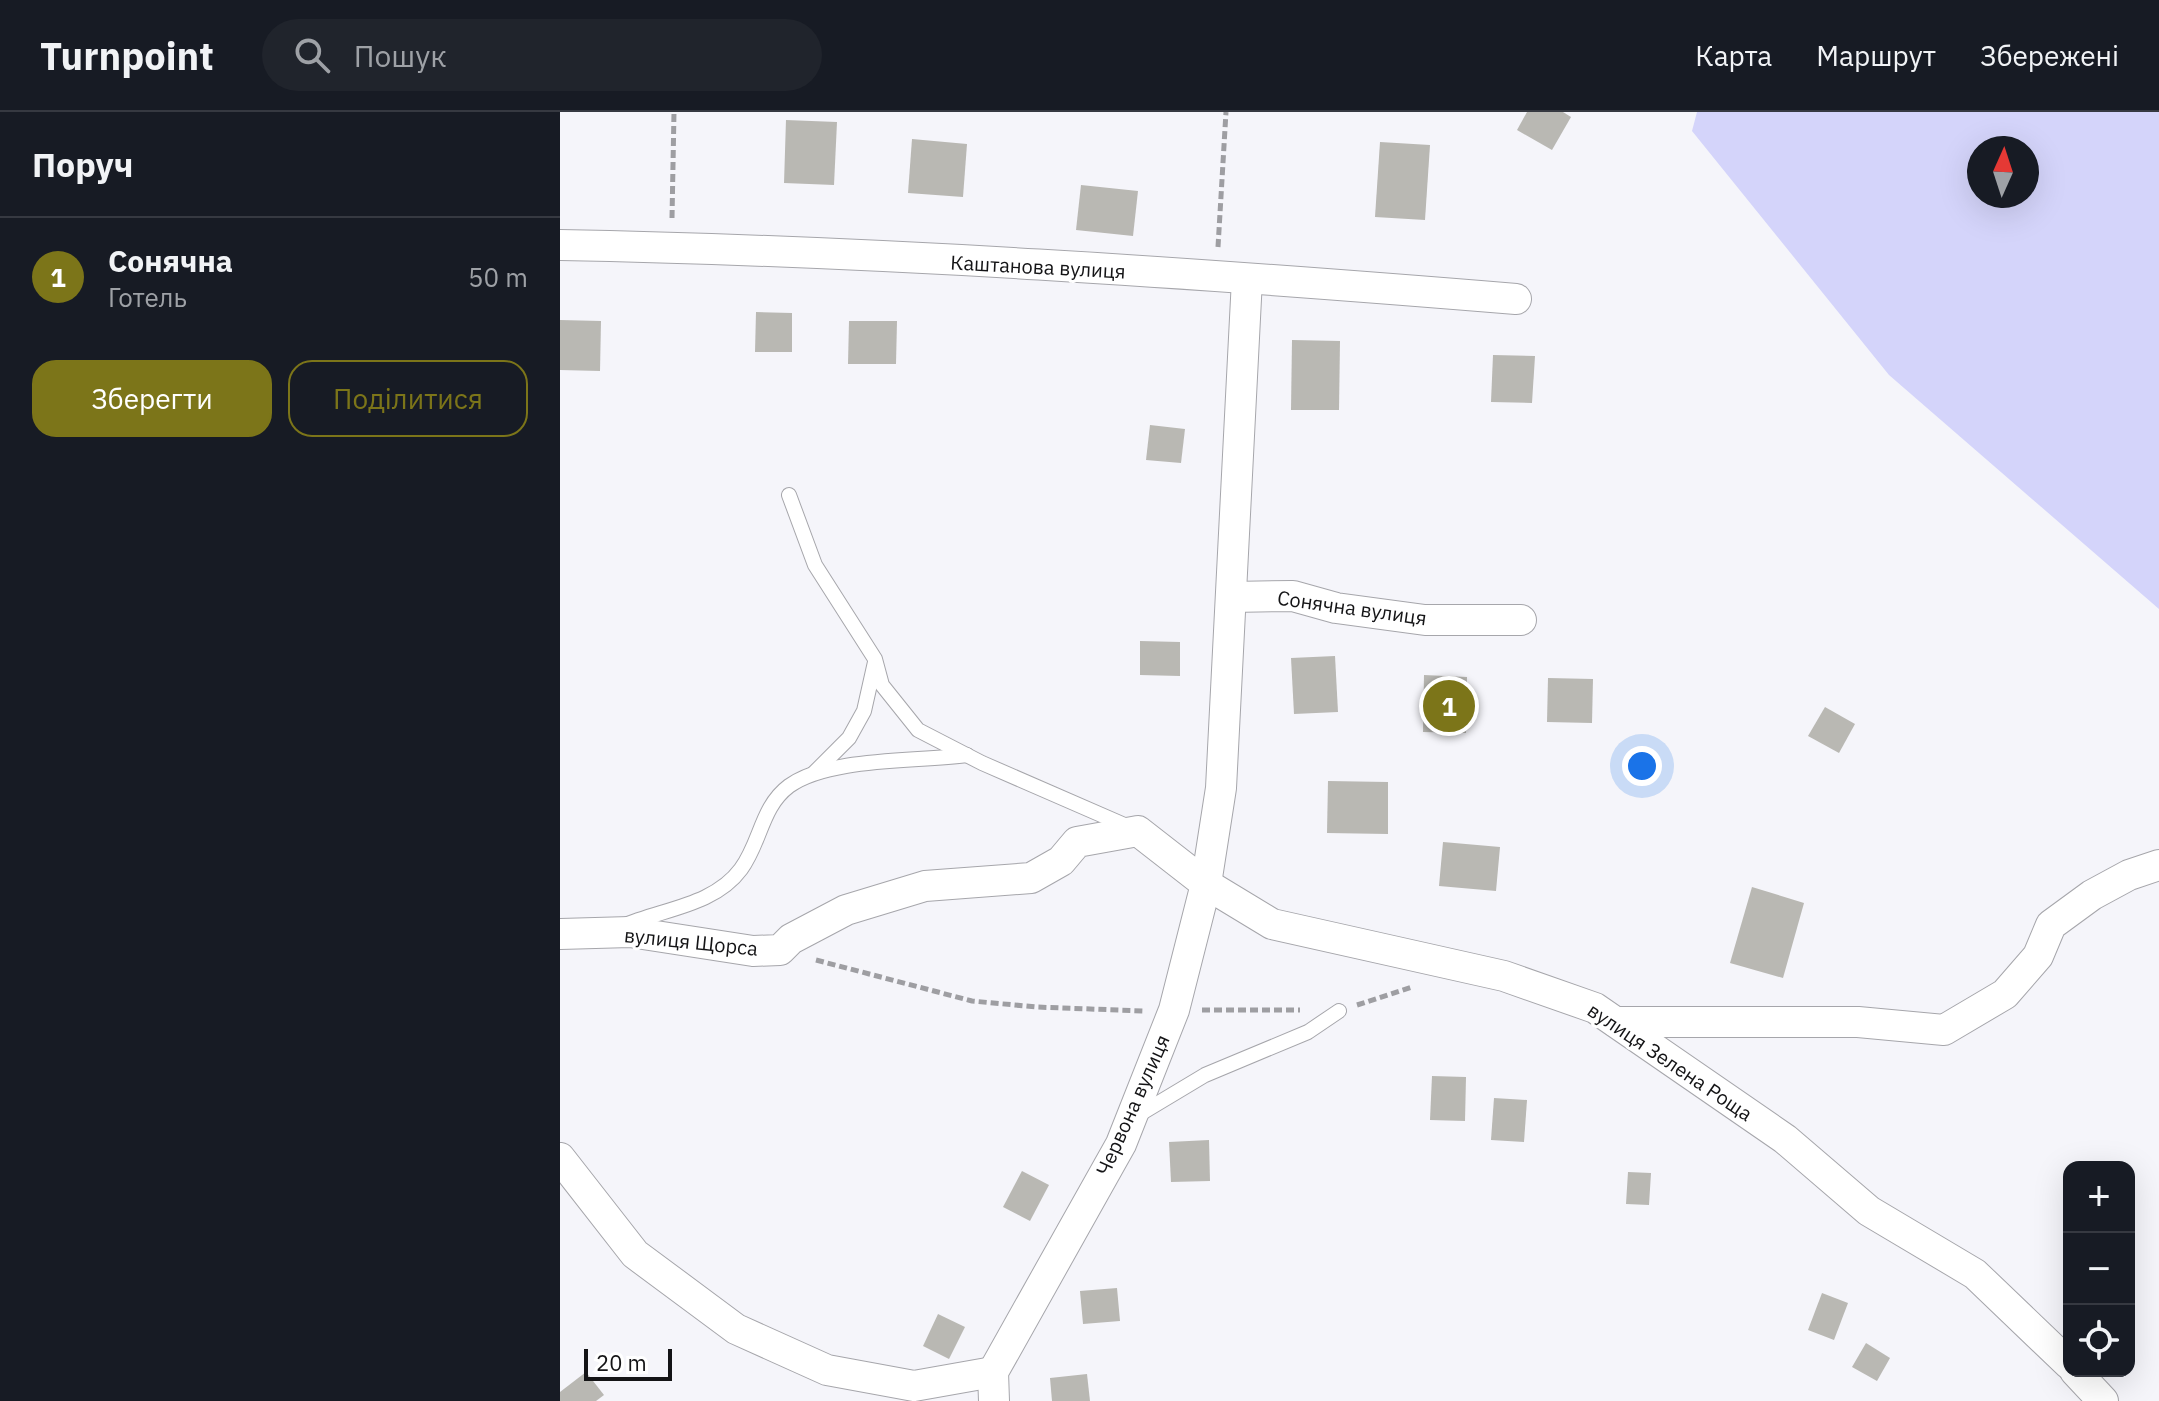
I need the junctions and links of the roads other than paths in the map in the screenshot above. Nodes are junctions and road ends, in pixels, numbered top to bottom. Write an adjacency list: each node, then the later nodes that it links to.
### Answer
1 (560, 245): 2 (street, Каштанова вулиця)
2 (1247, 279): 3 (street, Каштанова вулиця); 5 (street, Червона вулиця)
3 (1516, 299)
4 (789, 495): 7 (lane)
5 (1231, 597): 6 (street, Сонячна вулиця); 12 (street, Червона вулиця)
6 (1521, 620)
7 (875, 659): 8 (lane); 9 (lane)
8 (968, 755): 9 (lane); 10 (lane)
9 (814, 773): 13 (lane)
10 (1138, 831): 12 (street); 13 (street, вулиця Щорса)
11 (2159, 865): 16 (street)
12 (1206, 884): 16 (street, вулиця Зелена Роща); 17 (street, Червона вулиця)
13 (607, 933): 14 (street, вулиця Щорса)
14 (560, 934)
15 (1339, 1011): 17 (lane)
16 (1616, 1022): 19 (street, вулиця Зелена Роща)
17 (1130, 1119): 21 (street, Червона вулиця)
18 (560, 1158): 21 (street)
19 (2063, 1358)
20 (2081, 1377): 22 (street)
21 (994, 1386)
22 (2103, 1401)

